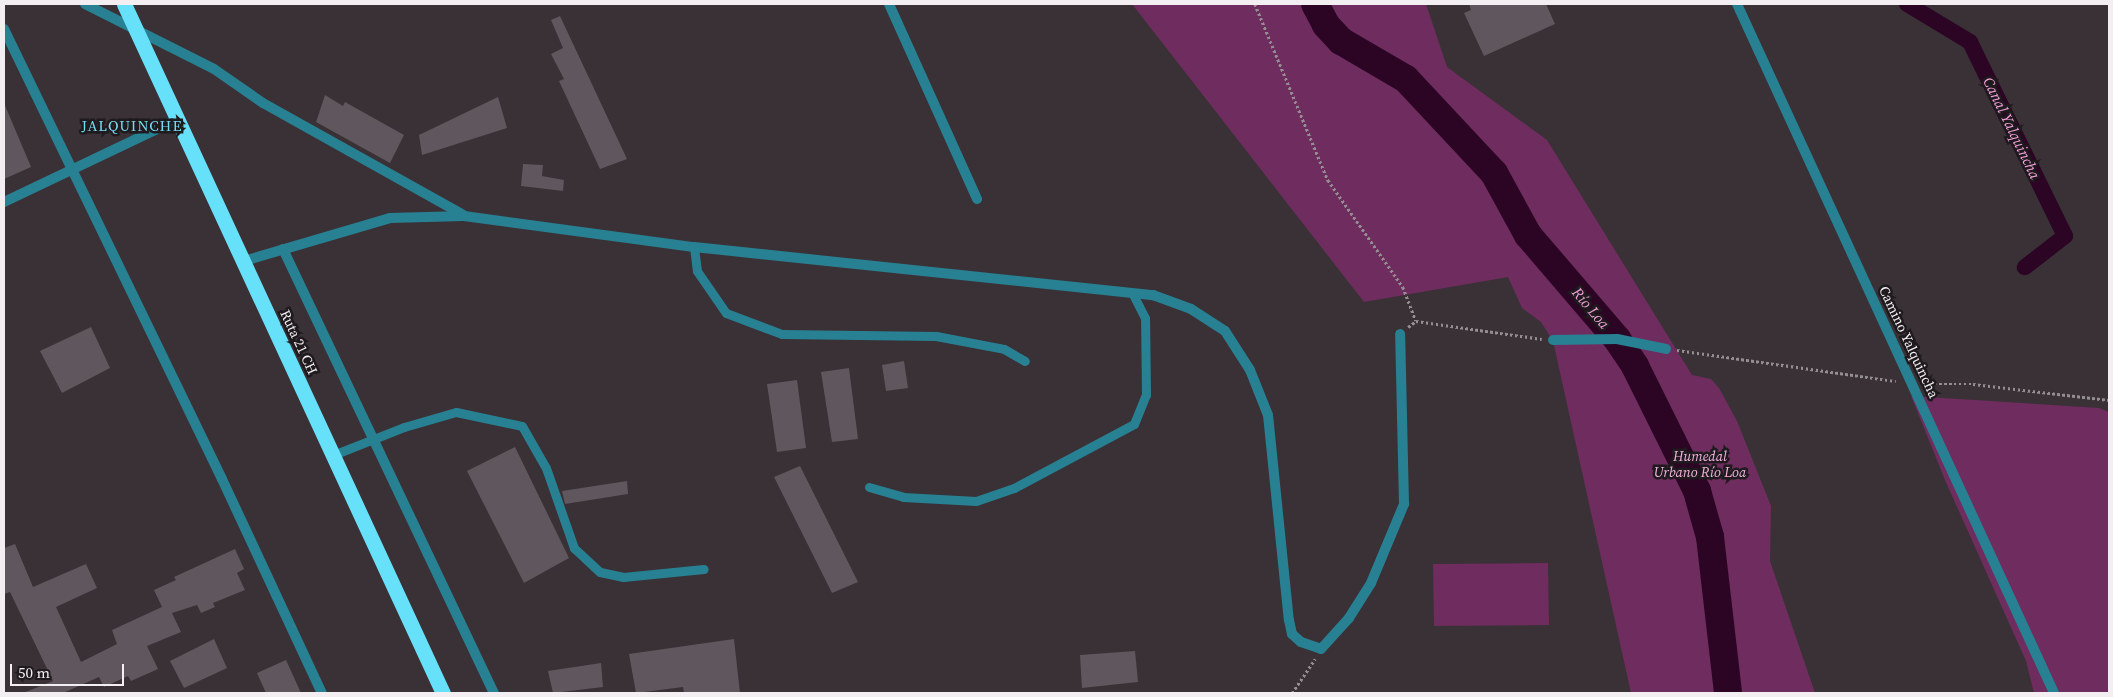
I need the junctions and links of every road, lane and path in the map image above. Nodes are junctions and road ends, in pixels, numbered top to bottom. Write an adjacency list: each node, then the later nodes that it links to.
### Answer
1 (85, 4): 7 (street)
2 (124, 4): 7 (highway, Ruta 21 CH)
3 (889, 4): 10 (street)
4 (1255, 4): 17 (path)
5 (1737, 4): 22 (street, Camino Yalquincha)
6 (4, 29): 9 (street)
7 (136, 30): 8 (highway, Ruta 21 CH); 12 (street)
8 (178, 119): 9 (street); 15 (highway, Ruta 21 CH)
9 (71, 170): 11 (street); 29 (street)
10 (977, 199)
11 (4, 202)
12 (464, 216): 13 (street); 14 (street)
13 (694, 247): 16 (street); 21 (lane)
14 (283, 249): 15 (street); 24 (street)
15 (244, 261): 25 (highway, Ruta 21 CH)
16 (1132, 293): 26 (lane); 28 (street)
17 (1416, 321): 18 (path); 19 (path)
18 (1400, 334): 28 (street)
19 (1553, 340): 20 (street)
20 (1666, 349): 22 (path)
21 (1025, 361)
22 (1912, 384): 23 (path); 33 (street, Camino Yalquincha)
23 (2109, 400)
24 (374, 439): 25 (lane); 27 (lane); 31 (street)
25 (333, 455): 30 (highway, Ruta 21 CH)
26 (869, 488)
27 (704, 569)
28 (1321, 649): 32 (path)
29 (322, 693)
30 (444, 693)
31 (494, 693)
32 (1292, 693)
33 (2054, 693)

